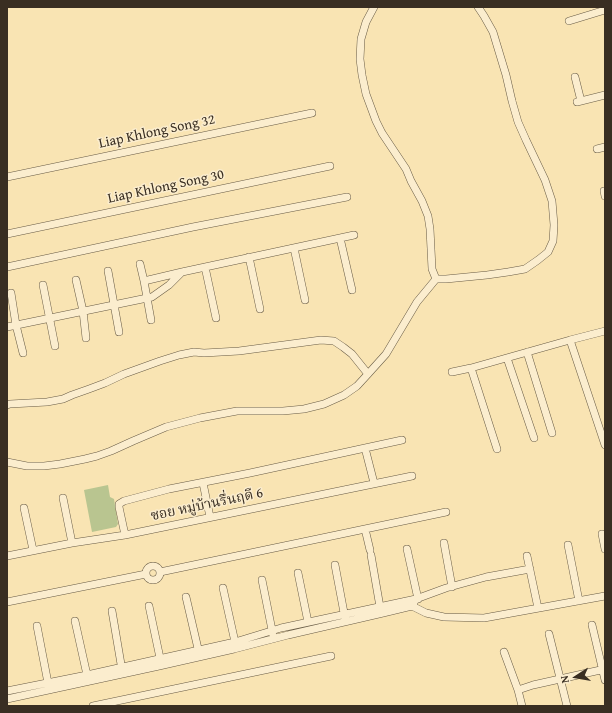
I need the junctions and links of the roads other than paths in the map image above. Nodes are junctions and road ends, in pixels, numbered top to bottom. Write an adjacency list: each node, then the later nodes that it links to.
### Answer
1 (374, 7): 23 (street)
2 (478, 7): 23 (street)
3 (605, 10): 4 (street)
4 (569, 20)
5 (575, 77): 6 (street)
6 (605, 95)
7 (312, 113): 11 (street, Liap Khlong Song 32)
8 (605, 147): 9 (street)
9 (597, 149)
10 (330, 166): 13 (street, Liap Khlong Song 30)
11 (7, 177)
12 (347, 198): 20 (street)
13 (7, 234)
14 (354, 235): 15 (street)
15 (340, 238): 16 (street); 27 (street)
16 (294, 248): 17 (street); 30 (street)
17 (249, 257): 19 (street); 32 (street)
18 (140, 264): 25 (street)
19 (205, 266): 22 (street); 35 (street)
20 (7, 267)
21 (108, 271): 31 (street)
22 (182, 272): 25 (street); 29 (street)
23 (436, 279): 49 (street)
24 (76, 280): 33 (street)
25 (144, 281): 29 (street)
26 (43, 285): 34 (street)
27 (352, 290)
28 (11, 293): 37 (street)
29 (147, 298): 31 (street); 36 (street)
30 (305, 300)
31 (114, 305): 33 (street); 40 (street)
32 (260, 309)
33 (82, 311): 34 (street); 41 (street)
34 (49, 318): 37 (street); 43 (street)
35 (216, 318)
36 (151, 320)
37 (16, 325): 38 (street); 45 (street)
38 (7, 327)
39 (605, 330): 42 (street)
40 (119, 332)
41 (86, 338)
42 (570, 340): 44 (street); 54 (street)
43 (55, 346)
44 (527, 352): 46 (street); 51 (street)
45 (23, 353)
46 (508, 358): 47 (street); 52 (street)
47 (471, 368): 48 (street); 56 (street)
48 (452, 372)
49 (368, 374): 50 (street); 57 (street)
50 (7, 405)
51 (552, 433)
52 (534, 438)
53 (402, 440): 55 (street)
54 (605, 445)
55 (365, 448): 59 (street); 60 (street)
56 (497, 449)
57 (7, 462)
58 (412, 476): 60 (street, ซอย หมู่บ้านรื่นฤดี 6)
59 (203, 483): 64 (street); 67 (street)
60 (374, 483): 64 (street, ซอย หมู่บ้านรื่นฤดี 6)
61 (62, 498): 68 (street)
62 (24, 508): 73 (street)
63 (446, 512): 65 (street)
64 (210, 517): 67 (street, ซอย หมู่บ้านรื่นฤดี 6)
65 (365, 529): 86 (street); 88 (street)
66 (602, 534): 72 (street)
67 (125, 535): 68 (street, ซอย หมู่บ้านรื่นฤดี 6)
68 (72, 542): 73 (street, ซอย หมู่บ้านรื่นฤดี 6)
69 (444, 543): 80 (street)
70 (568, 545): 85 (street)
71 (407, 549): 84 (street)
72 (605, 549)
73 (33, 550): 74 (street, ซอย หมู่บ้านรื่นฤดี 6)
74 (7, 556)
75 (527, 556): 77 (street)
76 (335, 565): 91 (street)
77 (530, 569): 80 (street); 89 (street)
78 (298, 573): 93 (street)
79 (262, 580): 96 (street)
80 (452, 587): 84 (street)
81 (223, 588): 98 (street)
82 (605, 596): 85 (street)
83 (186, 597): 100 (street)
84 (414, 601): 88 (street); 89 (street); 91 (street)
85 (579, 601): 89 (street)
86 (7, 602)
87 (149, 606): 102 (street)
88 (380, 607): 91 (street)
89 (538, 608)
90 (112, 611): 104 (street)
91 (346, 618): 93 (street); 96 (street)
92 (76, 621): 105 (street)
93 (308, 622): 96 (street)
94 (592, 625): 103 (street)
95 (37, 626): 108 (street)
96 (272, 634): 98 (street); 100 (street)
97 (549, 634): 106 (street)
98 (235, 642): 100 (street)
99 (504, 652): 109 (street)
100 (199, 653): 102 (street); 104 (street)
101 (331, 656): 112 (street)
102 (160, 658): 104 (street)
103 (604, 669): 106 (street); 107 (street)
104 (123, 671): 105 (street); 111 (street)
105 (87, 675): 108 (street)
106 (560, 679): 109 (street); 114 (street)
107 (605, 680)
108 (48, 683): 110 (street)
109 (518, 690): 113 (street)
110 (7, 691)
111 (7, 699)
112 (93, 706)
113 (522, 706)
114 (567, 706)

